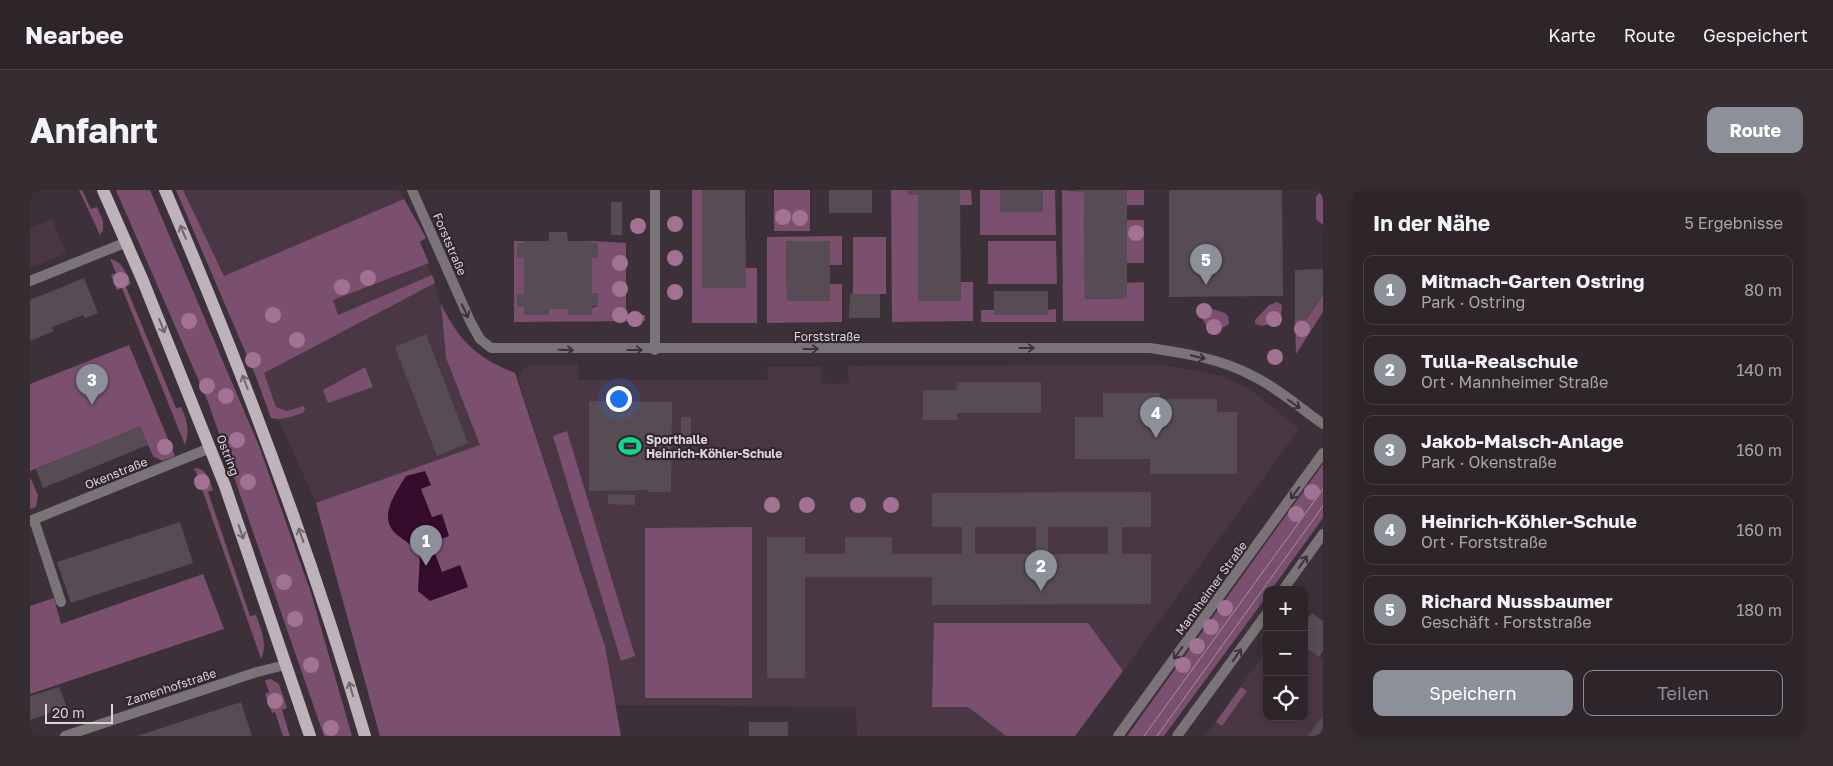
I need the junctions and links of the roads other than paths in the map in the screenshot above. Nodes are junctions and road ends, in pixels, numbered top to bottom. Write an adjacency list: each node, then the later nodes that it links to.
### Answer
1 (103, 190): 5 (main road, Ostring)
2 (165, 190): 19 (main road, one-way to 2)
3 (412, 190): 7 (street, Forststraße, one-way to 7)
4 (655, 190): 7 (street)
5 (127, 242): 6 (street); 9 (main road, Ostring, one-way to 9)
6 (30, 281)
7 (656, 350): 8 (street, Forststraße, one-way to 8)
8 (1323, 424)
9 (210, 448): 11 (street, Okenstraße); 16 (main road, Ostring, one-way to 16)
10 (1323, 454): 20 (street, Mannheimer Straße, one-way to 20)
11 (32, 520): 14 (street)
12 (1323, 534): 13 (street, one-way to 12)
13 (1286, 586)
14 (61, 602)
15 (1263, 618): 21 (street, one-way to 15)
16 (286, 665): 17 (street, Zamenhofstraße); 18 (main road, Ostring)
17 (65, 736)
18 (310, 736)
19 (365, 736)
20 (1118, 736)
21 (1176, 736)

